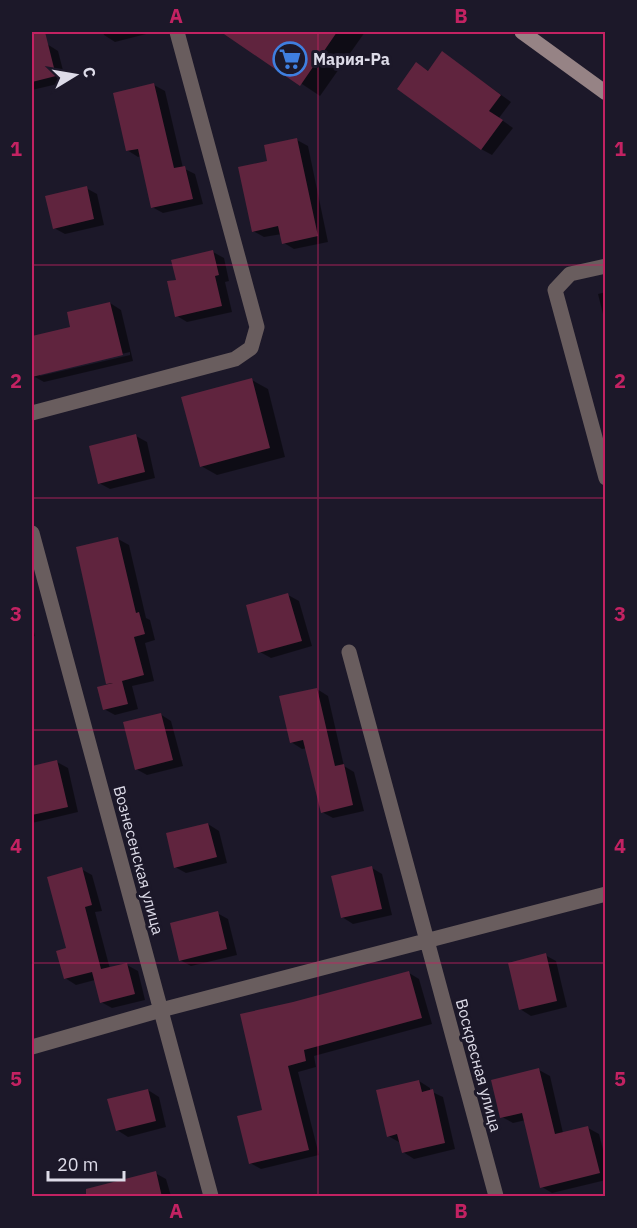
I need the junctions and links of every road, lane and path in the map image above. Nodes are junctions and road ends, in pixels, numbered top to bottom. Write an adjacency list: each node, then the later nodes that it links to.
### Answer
1 (177, 32): 5 (street)
2 (522, 32): 3 (street)
3 (606, 93)
4 (606, 266): 6 (street)
5 (32, 413)
6 (606, 478)
7 (32, 533): 11 (street, Вознесенская улица)
8 (349, 652): 10 (street, Воскресная улица)
9 (606, 894): 10 (street)
10 (427, 942): 11 (street); 14 (street, Воскресная улица)
11 (161, 1010): 12 (street); 13 (street, Вознесенская улица)
12 (32, 1047)
13 (211, 1197)
14 (496, 1197)

